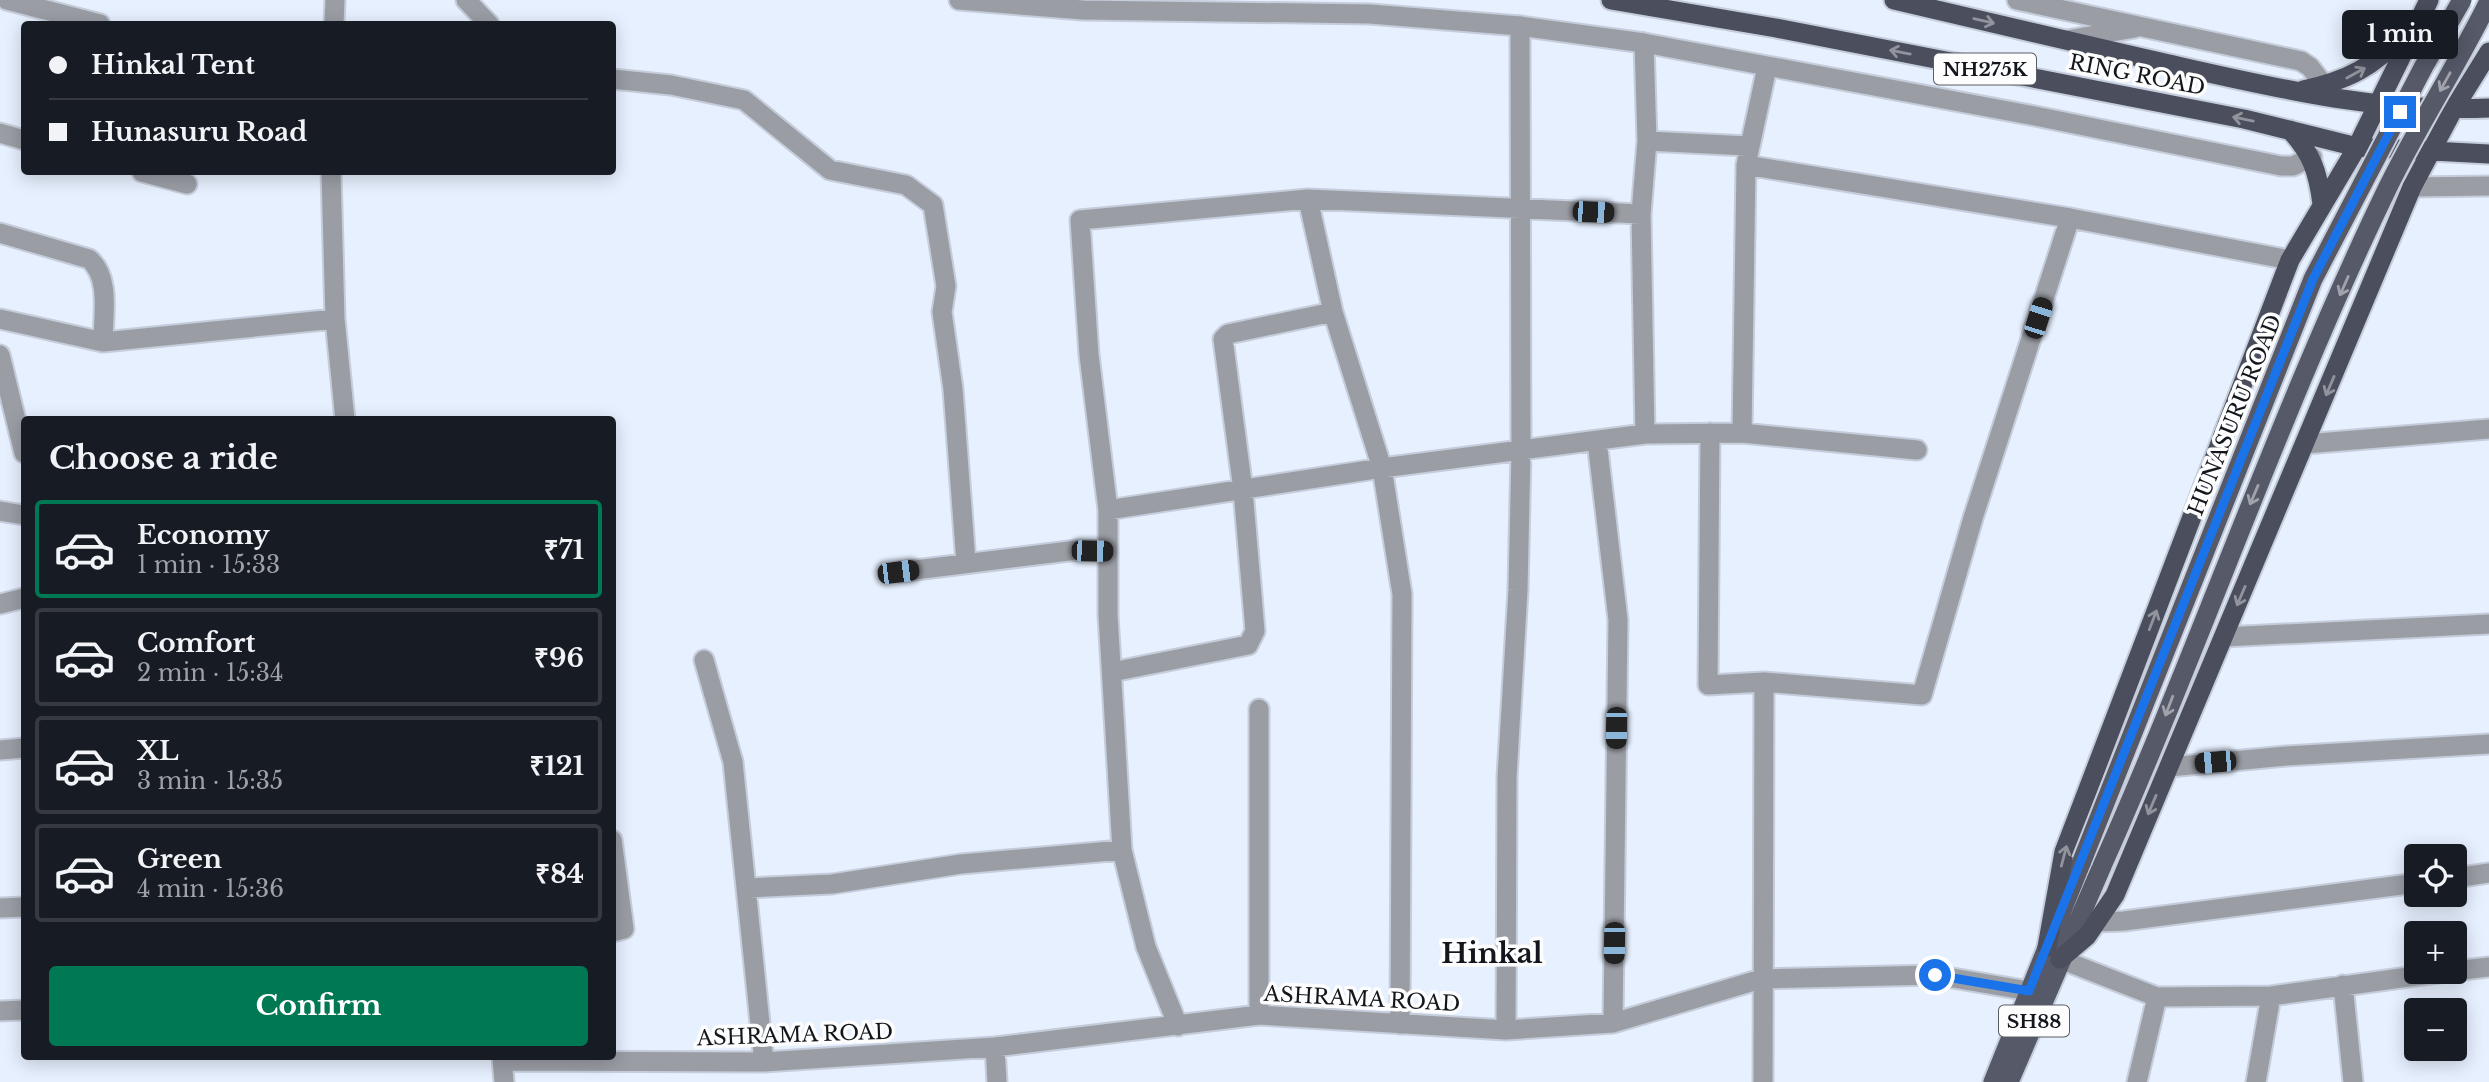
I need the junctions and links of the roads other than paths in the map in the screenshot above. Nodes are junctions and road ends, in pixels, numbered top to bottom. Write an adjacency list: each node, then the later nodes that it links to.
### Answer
1 (7, 0): 11 (street)
2 (335, 0): 12 (street)
3 (466, 0): 13 (street)
4 (959, 0): 14 (street)
5 (1611, 0): 26 (highway, RING ROAD / NH275K, one-way to 5)
6 (1894, 0): 16 (highway, RING ROAD / NH275K, one-way to 16)
7 (2017, 0): 15 (street)
8 (2462, 0): 93 (main road, HUNASURU ROAD, bridge)
9 (2489, 1): 93 (main road, one-way to 93, bridge)
10 (2425, 8): 21 (highway, one-way to 10); 23 (highway)
11 (88, 21)
12 (334, 21)
13 (486, 21)
14 (1520, 26): 17 (street); 42 (street)
15 (2147, 26): 16 (street); 21 (street)
16 (2067, 40): 22 (highway, RING ROAD / NH275K)
17 (1644, 43): 19 (street); 29 (street)
18 (2489, 52): 25 (highway)
19 (1767, 67): 33 (street); 34 (street)
20 (616, 79): 69 (street)
21 (2324, 85): 22 (highway)
22 (2291, 92): 23 (highway, RING ROAD / NH275K)
23 (2376, 106): 25 (highway, RING ROAD / NH275K); 30 (highway)
24 (2489, 108): 25 (highway, RING ROAD / NH275K)
25 (2453, 110): 31 (highway)
26 (2290, 131): 30 (highway, RING ROAD / NH275K); 34 (highway)
27 (0, 133): 28 (street)
28 (21, 139)
29 (1647, 141): 33 (street); 43 (street)
30 (2357, 147): 31 (highway, RING ROAD / NH275K); 41 (highway)
31 (2432, 153): 32 (highway, RING ROAD / NH275K); 39 (highway)
32 (2489, 154)
33 (1747, 156): 44 (street); 56 (street)
34 (2312, 157): 41 (highway)
35 (153, 175): 37 (street)
36 (331, 175): 49 (street)
37 (187, 184)
38 (2489, 186): 39 (street)
39 (2412, 187): 59 (highway, one-way to 59)
40 (1308, 199): 42 (street); 47 (street); 65 (street)
41 (2322, 204): 46 (highway)
42 (1521, 209): 43 (street); 62 (street)
43 (1641, 214): 57 (street)
44 (2070, 218): 46 (street); 77 (street)
45 (0, 233): 50 (street)
46 (2290, 260): 93 (highway, one-way to 46)
47 (1333, 312): 63 (street); 64 (street)
48 (0, 319): 50 (street)
49 (335, 319): 50 (street); 52 (street)
50 (103, 342)
51 (0, 355): 53 (street)
52 (345, 416)
53 (8, 417): 60 (street)
54 (2489, 429): 59 (street)
55 (1710, 433): 56 (street); 57 (street); 77 (street)
56 (1742, 433): 61 (street)
57 (1645, 434): 58 (street)
58 (1597, 441): 62 (street); 105 (street)
59 (2305, 444): 74 (highway, one-way to 74)
60 (21, 446)
61 (1917, 450)
62 (1521, 451): 63 (street); 108 (street)
63 (1382, 468): 64 (street); 106 (street)
64 (1243, 490): 65 (street); 76 (street)
65 (1108, 510): 68 (street)
66 (0, 511): 67 (street)
67 (21, 514)
68 (1108, 551): 69 (street); 76 (street)
69 (967, 563): 70 (street)
70 (898, 572)
71 (21, 599): 72 (street)
72 (0, 604)
73 (2489, 624): 74 (street)
74 (2224, 637): 82 (highway)
75 (704, 660): 88 (street)
76 (1112, 672): 83 (street)
77 (1764, 682): 97 (street)
78 (1259, 709): 104 (street)
79 (2489, 744): 82 (street)
80 (21, 748): 81 (street)
81 (0, 750)
82 (2169, 767): 91 (highway, one-way to 91)
83 (1122, 850): 88 (street); 107 (street)
84 (616, 870): 92 (street)
85 (2489, 873): 86 (street)
86 (2467, 876)
87 (2404, 885): 91 (street)
88 (748, 888): 112 (street)
89 (21, 907): 90 (street)
90 (0, 908)
91 (2092, 929): 93 (highway)
92 (616, 931)
93 (2053, 953): 99 (main road); 101 (street)
94 (2489, 967): 95 (street)
95 (2467, 970)
96 (2404, 977): 98 (street)
97 (1761, 979): 99 (street, ASHRAMA ROAD); 105 (street, ASHRAMA ROAD); 115 (street)
98 (2343, 985): 100 (street); 120 (street)
99 (2037, 995): 116 (main road); 117 (main road, SH88)
100 (2271, 996): 101 (street); 119 (street)
101 (2157, 997): 118 (street)
102 (21, 1010): 103 (street)
103 (0, 1011)
104 (1259, 1015): 106 (street, ASHRAMA ROAD); 107 (street, ASHRAMA ROAD)
105 (1612, 1023): 108 (street, ASHRAMA ROAD)
106 (1400, 1024): 108 (street, ASHRAMA ROAD)
107 (1178, 1026): 109 (street, ASHRAMA ROAD)
108 (1506, 1030)
109 (995, 1047): 112 (street, ASHRAMA ROAD); 114 (street)
110 (503, 1060): 113 (street)
111 (590, 1060): 112 (street, ASHRAMA ROAD)
112 (764, 1062)
113 (504, 1082)
114 (997, 1082)
115 (1763, 1082)
116 (1993, 1082)
117 (2009, 1082)
118 (2137, 1082)
119 (2256, 1082)
120 (2353, 1082)

